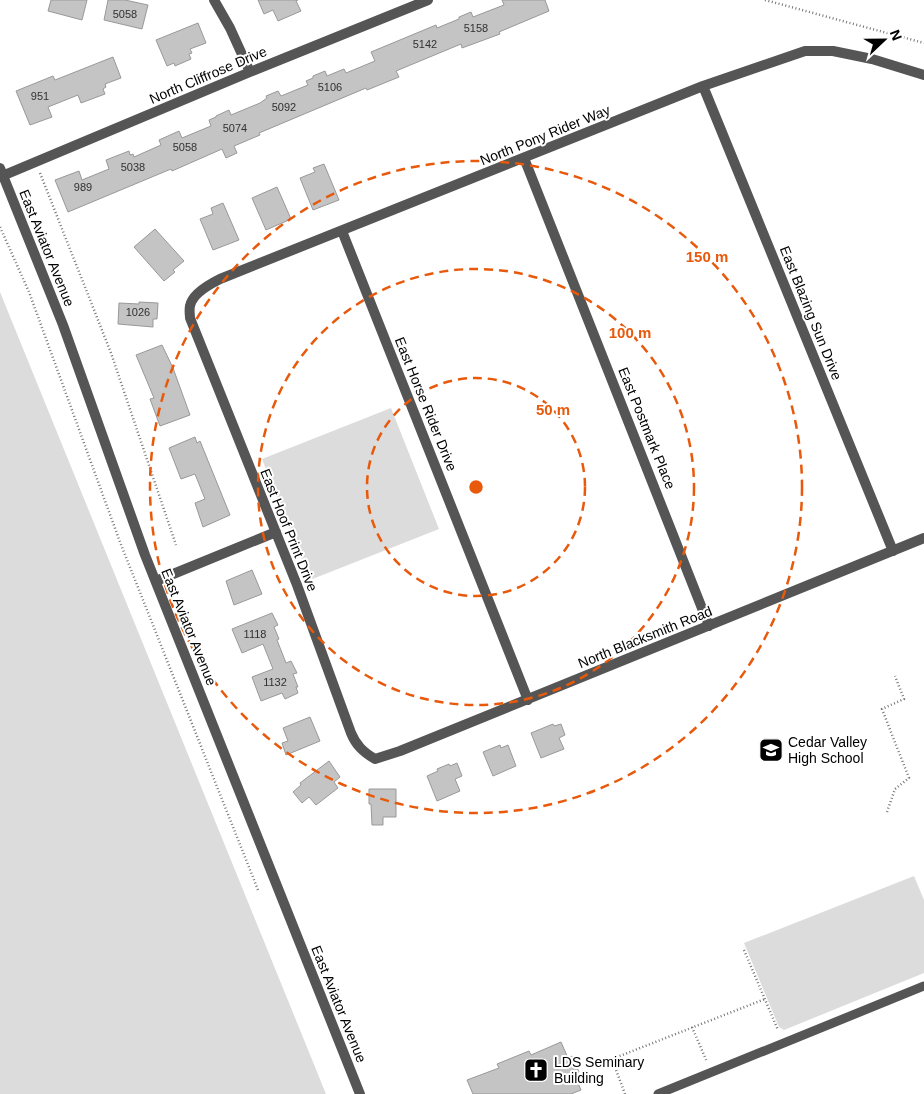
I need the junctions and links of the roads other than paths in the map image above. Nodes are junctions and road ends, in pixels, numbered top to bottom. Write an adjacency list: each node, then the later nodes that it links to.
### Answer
1 (214, 0): 3 (street)
2 (428, 0): 3 (street, North Cliffrose Drive)
3 (250, 72): 7 (street, North Cliffrose Drive)
4 (924, 75): 5 (street, North Pony Rider Way)
5 (703, 86): 6 (street, North Pony Rider Way); 12 (street, East Blazing Sun Drive)
6 (524, 158): 8 (street, North Pony Rider Way); 14 (street, East Postmark Place)
7 (1, 174): 13 (street, East Aviator Avenue)
8 (342, 231): 9 (street, North Pony Rider Way); 15 (street, East Horse Rider Drive)
9 (190, 304): 10 (street, East Hoof Print Drive)
10 (276, 532): 13 (street); 16 (street, East Hoof Print Drive)
11 (924, 538): 12 (street, North Blacksmith Road)
12 (893, 551): 14 (street, North Blacksmith Road)
13 (156, 581): 18 (street, East Aviator Avenue)
14 (710, 626): 15 (street, North Blacksmith Road)
15 (528, 700): 16 (street, North Blacksmith Road)
16 (375, 759)
17 (924, 986): 19 (lane)
18 (360, 1094)
19 (658, 1094)

